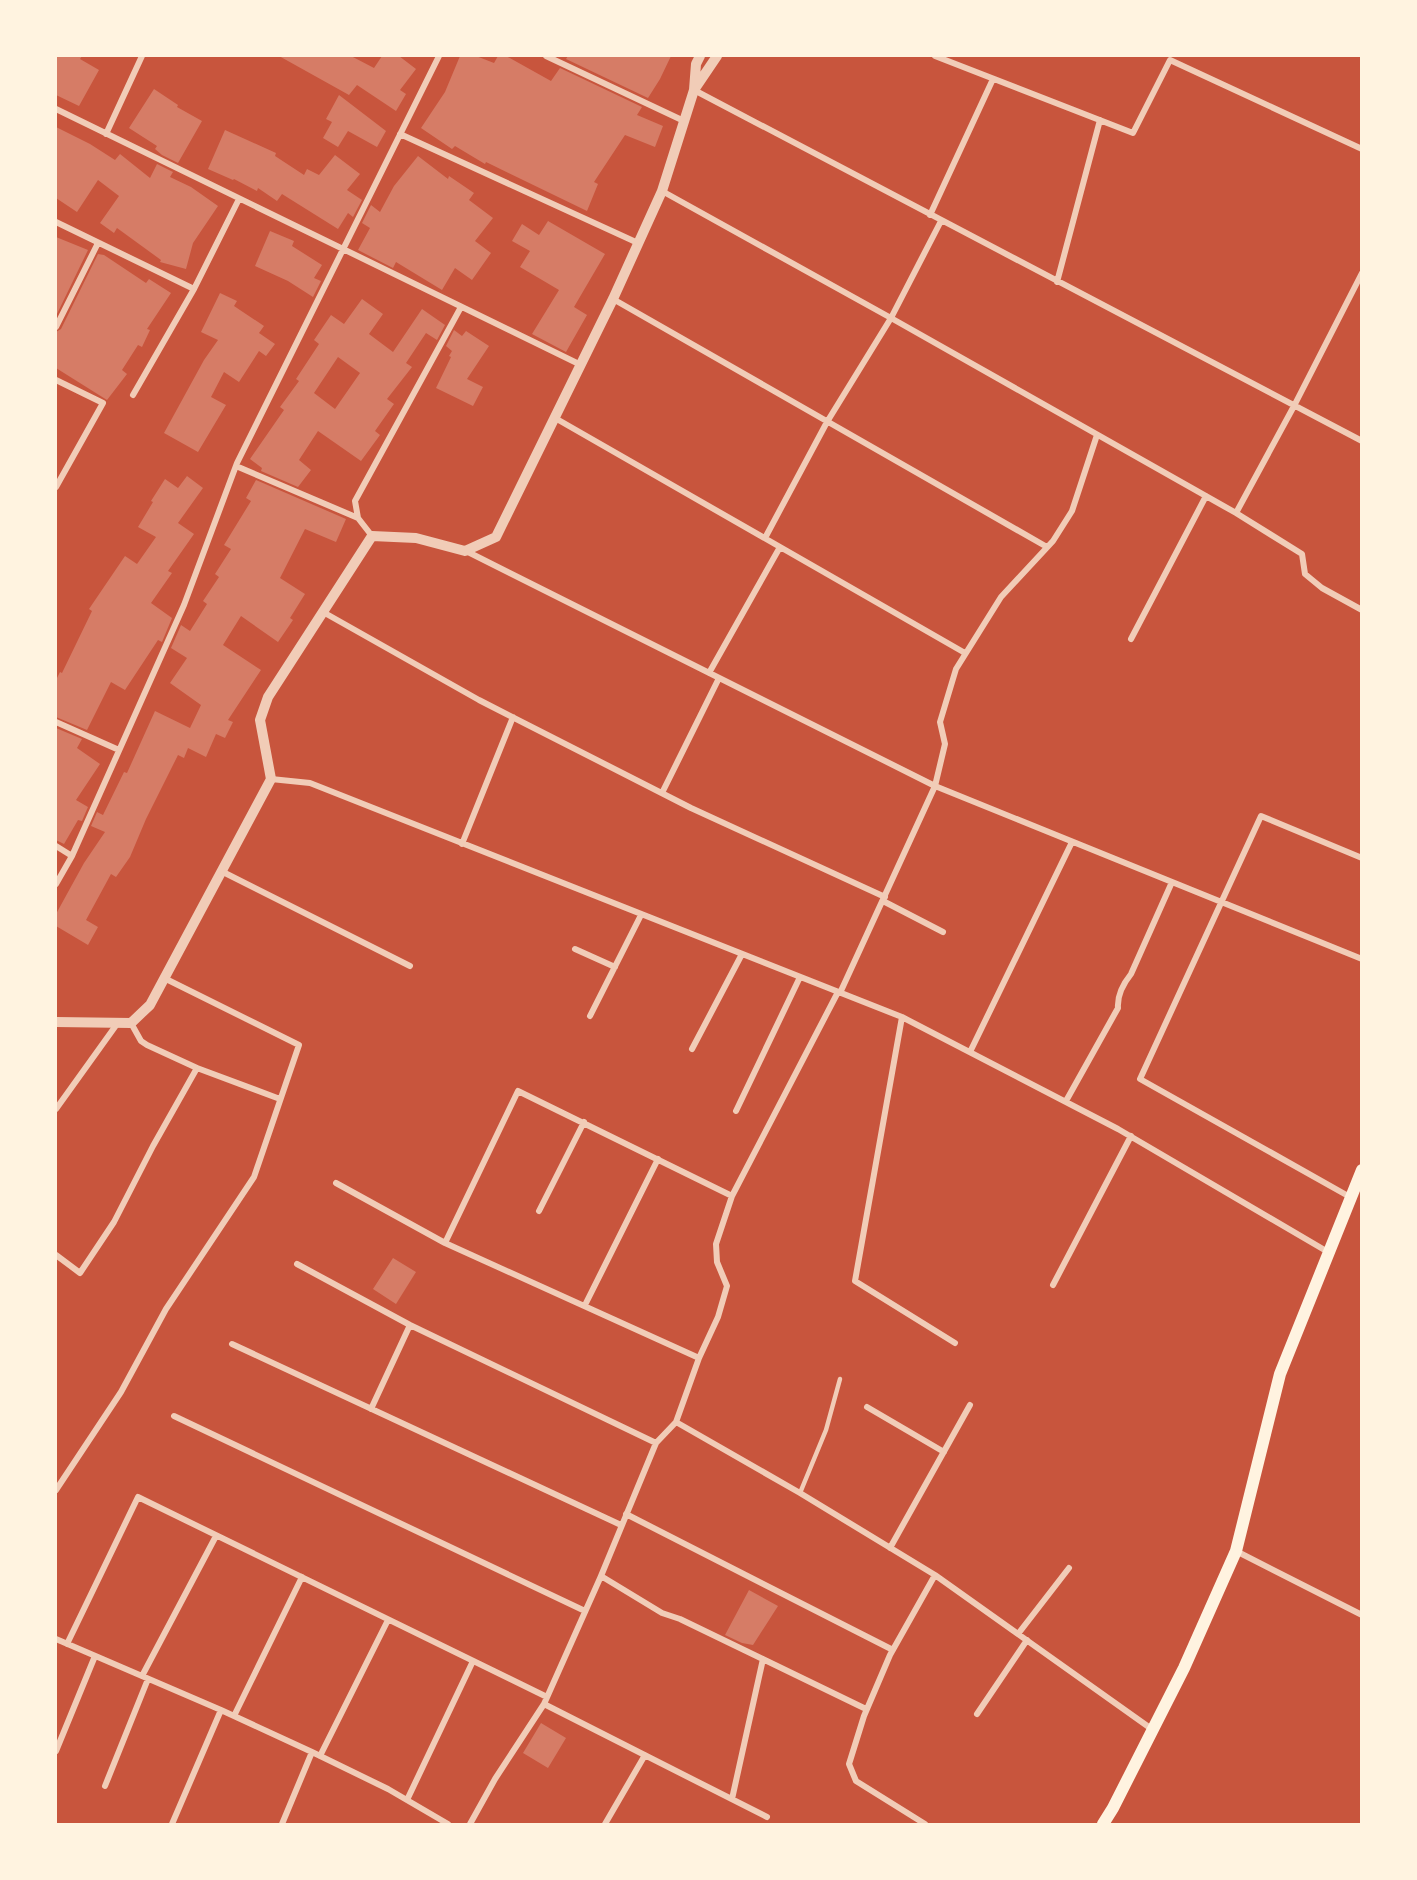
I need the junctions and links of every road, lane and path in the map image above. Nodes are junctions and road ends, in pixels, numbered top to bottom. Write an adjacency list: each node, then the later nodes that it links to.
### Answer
1 (142, 56): 12 (street)
2 (439, 56): 13 (street)
3 (546, 56): 11 (street)
4 (700, 56): 8 (street)
5 (717, 56): 8 (street)
6 (935, 56): 7 (street)
7 (993, 79): 10 (street); 17 (street)
8 (694, 90): 11 (street); 17 (street)
9 (56, 110): 12 (street)
10 (1100, 120): 14 (street); 24 (street)
11 (684, 121): 15 (street)
12 (106, 134): 16 (street)
13 (400, 134): 21 (street); 22 (street)
14 (1362, 149)
15 (662, 191): 21 (street); 28 (street)
16 (239, 199): 22 (street); 25 (street)
17 (930, 215): 18 (street)
18 (941, 221): 24 (street); 28 (street)
19 (56, 222): 20 (street)
20 (98, 243): 25 (street); 29 (street)
21 (638, 243): 26 (street)
22 (343, 249): 27 (street); 38 (street)
23 (1362, 273): 33 (street)
24 (1057, 282): 33 (street)
25 (194, 289): 32 (street)
26 (613, 299): 30 (street); 35 (street)
27 (461, 307): 30 (street); 42 (street)
28 (891, 318): 35 (street); 36 (street)
29 (56, 327)
30 (581, 365): 34 (street)
31 (56, 380): 39 (street)
32 (134, 395)
33 (1294, 406): 37 (street); 41 (street)
34 (555, 418): 44 (street); 47 (street)
35 (827, 422): 44 (street); 46 (street)
36 (1097, 435): 40 (street); 46 (street)
37 (1362, 441)
38 (236, 466): 42 (street); 56 (street)
39 (56, 487)
40 (1206, 496): 41 (street); 50 (street)
41 (1236, 513): 48 (street)
42 (358, 518): 43 (street)
43 (372, 536): 47 (street); 49 (street)
44 (765, 538): 45 (street)
45 (780, 547): 51 (street); 52 (street)
46 (1047, 547): 51 (street)
47 (465, 550): 52 (street)
48 (1362, 610)
49 (323, 612): 54 (street); 57 (street)
50 (1131, 639)
51 (965, 653): 58 (street)
52 (709, 673): 53 (street)
53 (719, 678): 58 (street); 59 (street)
54 (513, 717): 59 (street); 61 (street)
55 (56, 722): 56 (street)
56 (118, 750): 63 (street)
57 (271, 779): 61 (street); 65 (street)
58 (935, 786): 60 (street); 68 (street)
59 (662, 793): 68 (street)
60 (1072, 842): 66 (street); 86 (street)
61 (462, 844): 70 (street)
62 (56, 846): 63 (street)
63 (72, 856): 67 (street)
64 (1362, 858): 69 (street)
65 (221, 871): 75 (street); 78 (street)
66 (1172, 882): 69 (street); 89 (street)
67 (56, 884)
68 (884, 899): 71 (street); 79 (street)
69 (1220, 902): 74 (street); 98 (street)
70 (641, 915): 73 (street); 76 (street)
71 (943, 932)
72 (575, 949): 76 (street)
73 (742, 954): 77 (street); 85 (street)
74 (1362, 959)
75 (410, 966)
76 (615, 967): 80 (street)
77 (800, 977): 79 (street); 91 (street)
78 (164, 978): 84 (street); 88 (street)
79 (839, 993): 81 (street); 97 (street)
80 (590, 1016)
81 (902, 1017): 86 (street); 107 (street)
82 (56, 1022): 83 (street)
83 (117, 1023): 84 (street); 90 (street)
84 (131, 1023): 87 (street)
85 (692, 1049)
86 (970, 1052): 89 (street)
87 (198, 1068): 88 (street); 102 (street)
88 (280, 1099): 118 (street)
89 (1066, 1101): 93 (street)
90 (56, 1109)
91 (736, 1111)
92 (584, 1122): 94 (street); 99 (street); 100 (street)
93 (1131, 1136): 101 (street); 104 (street)
94 (658, 1159): 97 (street); 105 (street)
95 (1362, 1170): 98 (main road)
96 (336, 1183): 100 (street)
97 (732, 1196): 109 (street)
98 (1351, 1198): 101 (main road)
99 (538, 1212)
100 (445, 1243): 105 (street)
101 (1329, 1253): 124 (main road)
102 (56, 1256)
103 (297, 1264): 106 (street)
104 (1053, 1285)
105 (585, 1305): 109 (street)
106 (410, 1325): 113 (street); 116 (street)
107 (955, 1343)
108 (232, 1344): 113 (street)
109 (699, 1358): 115 (street)
110 (840, 1379): 119 (lane)
111 (970, 1405): 117 (street)
112 (867, 1407): 117 (street)
113 (371, 1408): 121 (street)
114 (174, 1416): 129 (street)
115 (676, 1422): 116 (street); 119 (street)
116 (656, 1443): 120 (street)
117 (944, 1452): 123 (street)
118 (56, 1490)
119 (800, 1493): 123 (street)
120 (626, 1514): 121 (street); 136 (street)
121 (621, 1526): 127 (street)
122 (216, 1536): 128 (street); 135 (street); 140 (street)
123 (890, 1548): 126 (street)
124 (1236, 1551): 130 (street); 146 (main road)
125 (1069, 1568): 132 (street)
126 (935, 1575): 132 (street); 136 (street)
127 (600, 1576): 129 (street); 138 (street)
128 (302, 1578): 131 (street); 145 (street)
129 (585, 1611): 141 (street)
130 (1362, 1615)
131 (388, 1620): 139 (street); 150 (street)
132 (1018, 1634): 134 (street)
133 (56, 1639): 135 (street)
134 (1027, 1640): 144 (street); 146 (street)
135 (67, 1644): 137 (street)
136 (893, 1650): 143 (street)
137 (95, 1656): 140 (street); 147 (street)
138 (763, 1659): 143 (street); 153 (street)
139 (473, 1661): 141 (street); 152 (street)
140 (145, 1678): 142 (street); 151 (street)
141 (546, 1701): 149 (street); 158 (street)
142 (221, 1710): 145 (street); 155 (street)
143 (866, 1710): 160 (street)
144 (977, 1714)
145 (234, 1716): 148 (street)
146 (1153, 1730): 161 (main road)
147 (56, 1751)
148 (312, 1752): 150 (street); 156 (street)
149 (645, 1755): 153 (street); 159 (street)
150 (320, 1756): 152 (street)
151 (105, 1786)
152 (407, 1800): 157 (street)
153 (732, 1800): 154 (street)
154 (767, 1817)
155 (172, 1824)
156 (282, 1824)
157 (448, 1824)
158 (470, 1824)
159 (605, 1824)
160 (925, 1824)
161 (1102, 1824)

